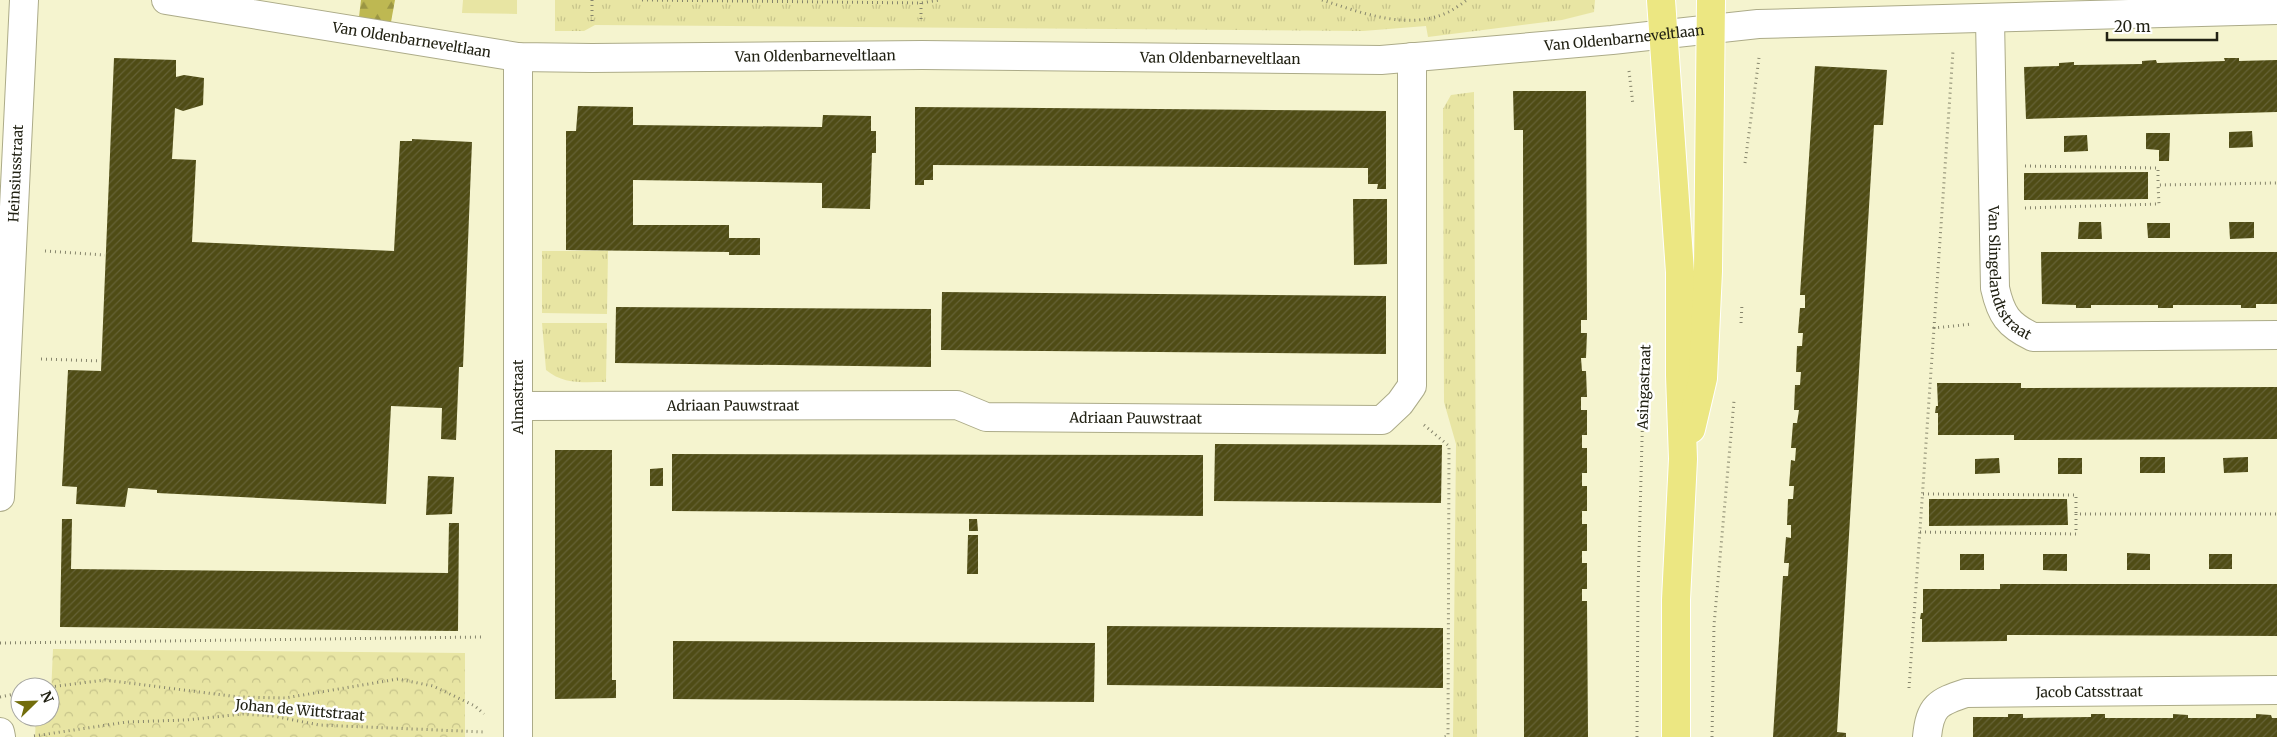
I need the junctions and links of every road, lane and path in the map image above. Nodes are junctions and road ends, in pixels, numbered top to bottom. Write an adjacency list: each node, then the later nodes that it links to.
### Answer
1 (24, 0): 22 (street, Heinsiusstraat)
2 (166, 0): 16 (street, Van Oldenbarneveltlaan)
3 (642, 0): 4 (path)
4 (940, 0)
5 (1322, 0): 6 (path)
6 (1467, 0)
7 (1661, 0): 13 (main road)
8 (1711, 0): 12 (main road)
9 (2277, 10): 10 (street, Van Oldenbarneveltlaan)
10 (1990, 19): 11 (street, Van Oldenbarneveltlaan); 18 (street, Van Slingelandtstraat)
11 (1955, 20): 12 (street, Van Oldenbarneveltlaan); 25 (path)
12 (1711, 29): 13 (street, Van Oldenbarneveltlaan); 32 (main road)
13 (1663, 35): 14 (street, Van Oldenbarneveltlaan); 32 (main road)
14 (1625, 39): 15 (street, Van Oldenbarneveltlaan); 17 (path)
15 (1412, 57): 16 (street, Van Oldenbarneveltlaan); 30 (street, Adriaan Pauwstraat)
16 (518, 58): 31 (street, Almastraat)
17 (1634, 108)
18 (1992, 167): 20 (path); 21 (street, Van Slingelandtstraat)
19 (2277, 183): 20 (path)
20 (2158, 185): 21 (path)
21 (1994, 209): 24 (street, Van Slingelandtstraat)
22 (12, 248): 23 (path); 27 (street, Heinsiusstraat)
23 (105, 255)
24 (2006, 319): 25 (path); 26 (street, Van Slingelandtstraat)
25 (1934, 328): 33 (path)
26 (2277, 335)
27 (8, 359): 28 (path); 34 (street, Heinsiusstraat)
28 (101, 361)
29 (1644, 362): 48 (path, Asingastraat)
30 (1400, 403): 31 (street, Adriaan Pauwstraat); 47 (path)
31 (518, 406): 38 (street, Almastraat)
32 (1683, 459): 49 (main road)
33 (1923, 494): 35 (path); 37 (path)
34 (0, 497)
35 (2076, 514): 36 (path); 37 (path)
36 (2277, 514)
37 (1920, 532): 42 (path)
38 (518, 637): 39 (path); 44 (street, Almastraat)
39 (0, 643)
40 (60, 686): 44 (path)
41 (2277, 690): 42 (street, Jacob Catsstraat)
42 (1928, 728)
43 (0, 732): 46 (street)
44 (514, 734): 45 (path, Johan de Wittstraat)
45 (31, 736)
46 (1, 737)
47 (1444, 737)
48 (1637, 737)
49 (1676, 737)

